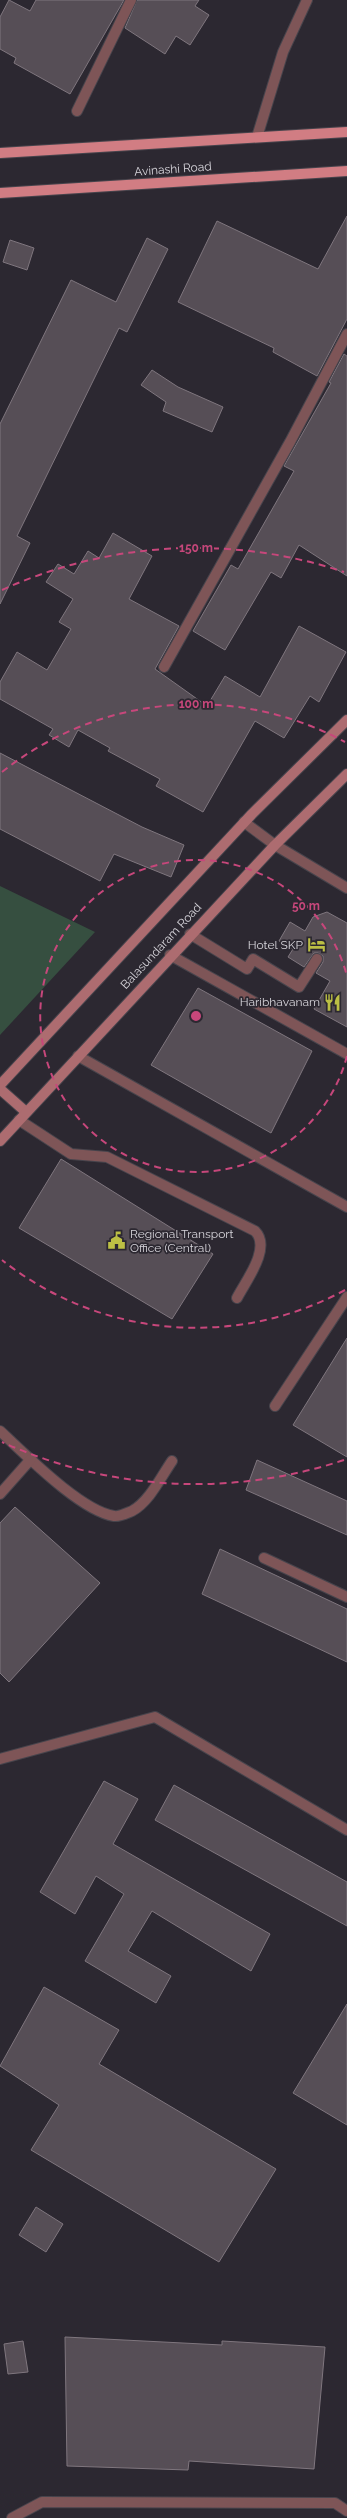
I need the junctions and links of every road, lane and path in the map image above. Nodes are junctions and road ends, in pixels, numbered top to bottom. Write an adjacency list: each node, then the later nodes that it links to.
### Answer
1 (131, 0): 3 (street)
2 (307, 0): 5 (street)
3 (76, 111)
4 (347, 132): 5 (main road)
5 (257, 137): 6 (main road)
6 (0, 153)
7 (347, 171): 8 (main road, Avinashi Road)
8 (0, 193)
9 (347, 334): 10 (street)
10 (164, 667)
11 (347, 720): 13 (main road, Balasundaram Road)
12 (347, 774): 14 (main road, Balasundaram Road)
13 (244, 822): 14 (street); 21 (main road, Balasundaram Road)
14 (275, 845): 15 (street); 16 (main road, Balasundaram Road)
15 (347, 888)
16 (190, 934): 17 (main road, Balasundaram Road); 18 (street)
17 (170, 955): 19 (street); 20 (main road, Balasundaram Road)
18 (316, 959)
19 (347, 1054)
20 (78, 1056): 23 (main road, Balasundaram Road); 26 (street)
21 (0, 1085)
22 (0, 1089): 23 (main road)
23 (26, 1112): 24 (main road, Balasundaram Road)
24 (19, 1120): 25 (main road, Balasundaram Road); 28 (street)
25 (0, 1141)
26 (347, 1207)
27 (347, 1297): 29 (street)
28 (237, 1298)
29 (275, 1406)
30 (0, 1432): 31 (street)
31 (31, 1459): 32 (street); 33 (street)
32 (172, 1461)
33 (0, 1494)
34 (264, 1558): 35 (street)
35 (347, 1597)
36 (0, 1759): 37 (street)
37 (347, 1830)
38 (347, 2510): 39 (street)
39 (12, 2518)

